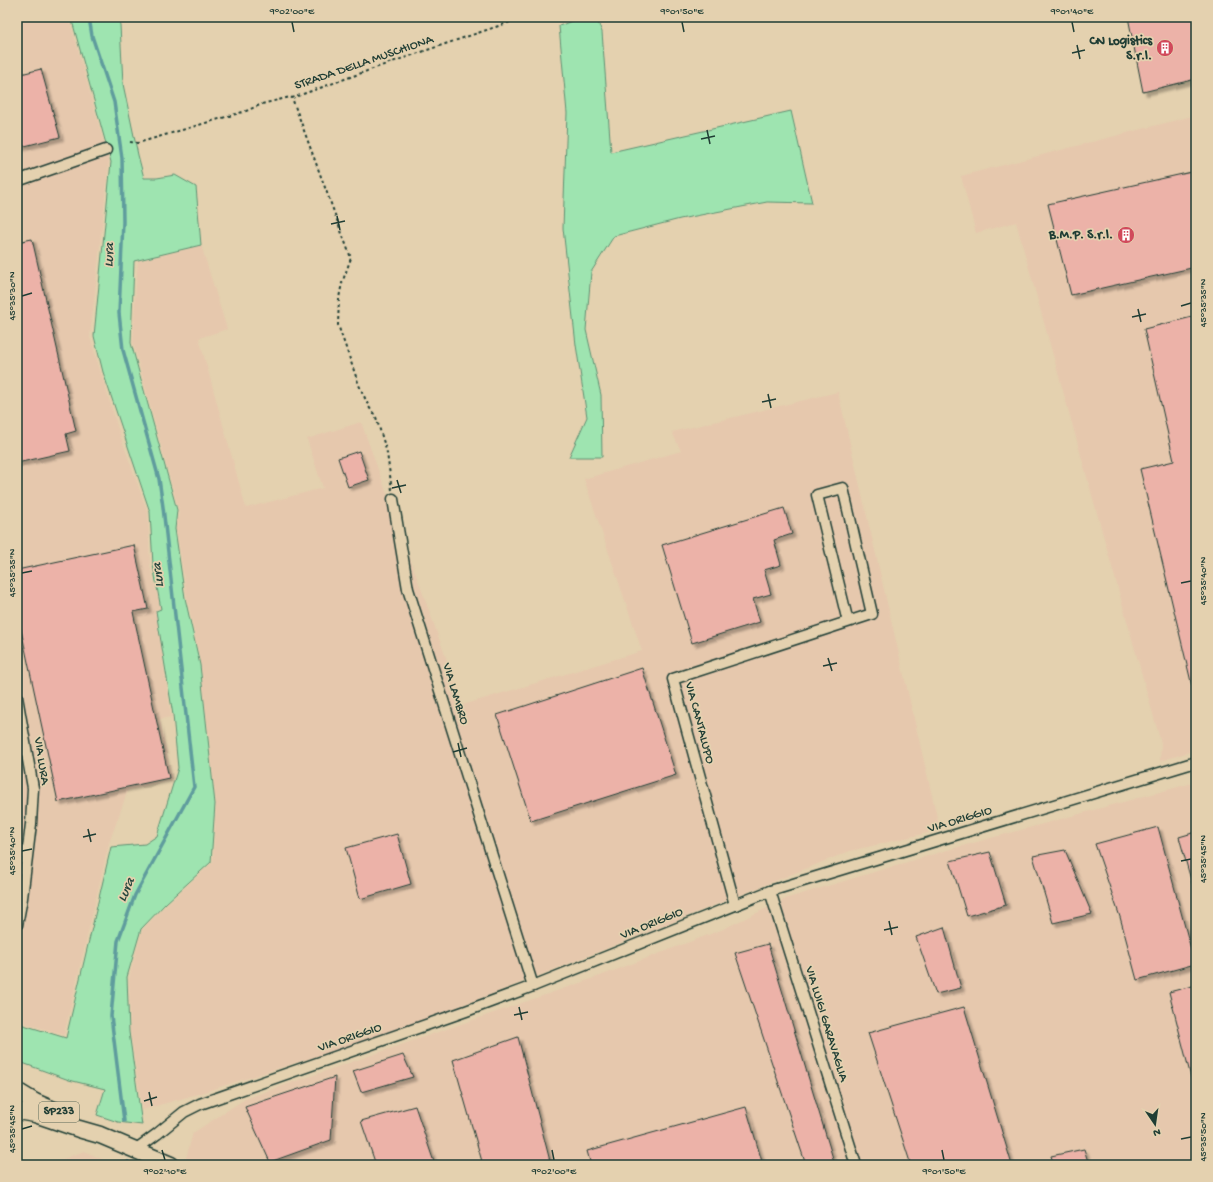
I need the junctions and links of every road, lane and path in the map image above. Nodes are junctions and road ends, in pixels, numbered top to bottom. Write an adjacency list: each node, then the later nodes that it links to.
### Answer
1 (525, 17): 2 (path, STRADA DELLA MUSCHIONA)
2 (292, 98): 3 (path); 6 (path, STRADA DELLA MUSCHIONA)
3 (130, 142)
4 (106, 150): 5 (street)
5 (17, 181)
6 (393, 499): 13 (street, VIA LAMBRO)
7 (848, 622): 7 (street, VIA CANTALUPO); 11 (street, VIA CANTALUPO)
8 (17, 696): 12 (street, VIA LURA)
9 (1196, 762): 10 (street, VIA ORIGGIO)
10 (770, 891): 11 (street, VIA ORIGGIO); 19 (street, VIA LUIGI GARAVAGLIA)
11 (735, 905): 13 (street, VIA ORIGGIO)
12 (17, 925)
13 (533, 986): 17 (street, VIA ORIGGIO)
14 (17, 1091): 16 (main road, SP233)
15 (17, 1111): 16 (main road, SP233)
16 (100, 1134): 17 (main road, SP233)
17 (135, 1150): 18 (main road, SP233)
18 (171, 1165)
19 (856, 1165)

